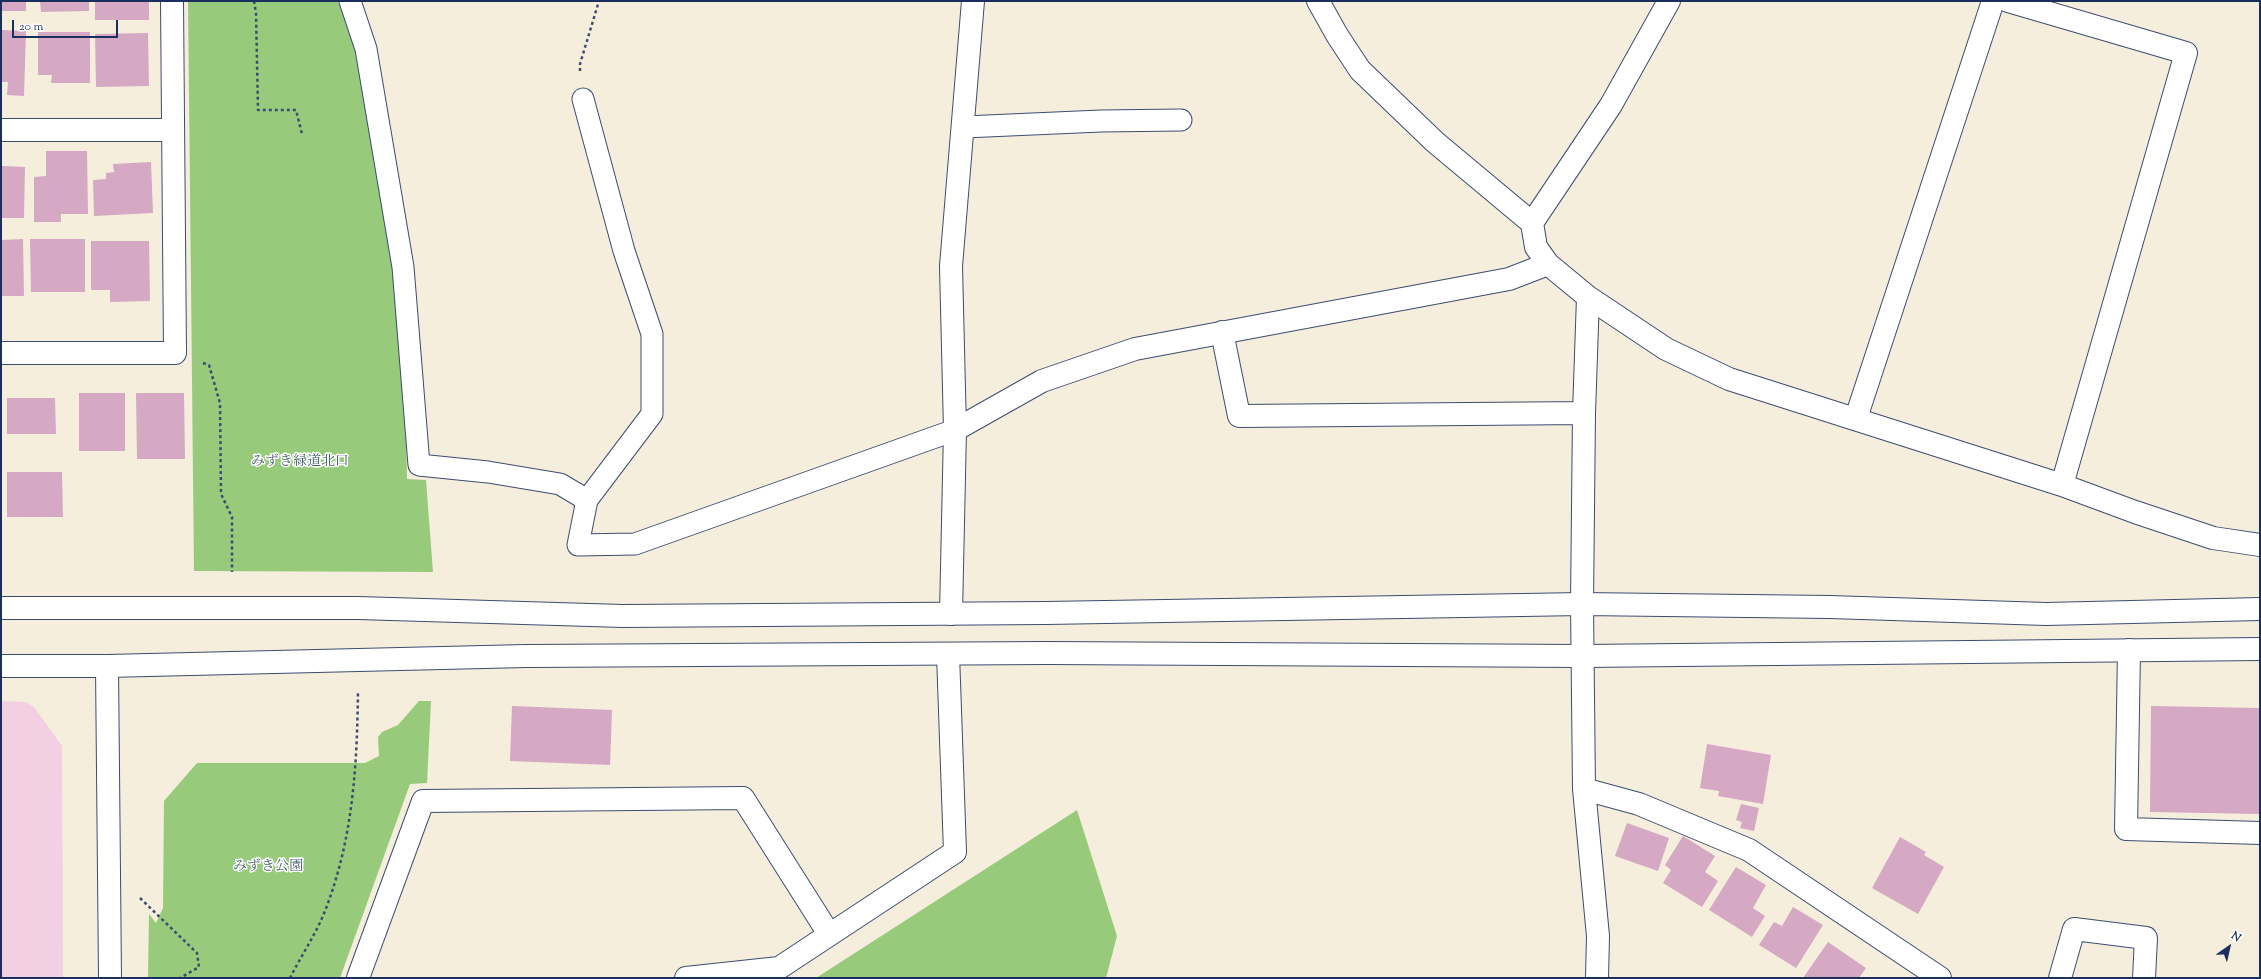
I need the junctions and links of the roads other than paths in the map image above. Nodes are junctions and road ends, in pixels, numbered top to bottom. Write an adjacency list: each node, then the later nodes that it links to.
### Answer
1 (172, 1): 11 (street)
2 (350, 1): 21 (lane)
3 (973, 1): 9 (street)
4 (1318, 1): 12 (street)
5 (1669, 1): 12 (street)
6 (2006, 1): 18 (street); 20 (street)
7 (583, 99): 21 (lane)
8 (1181, 120): 9 (lane)
9 (964, 127): 19 (street)
10 (1, 130): 11 (street)
11 (173, 130): 16 (street)
12 (1532, 224): 13 (street)
13 (1548, 264): 14 (street); 15 (street)
14 (1588, 297): 17 (street); 18 (street)
15 (1222, 332): 17 (street); 19 (street)
16 (1, 353)
17 (1584, 413): 23 (street)
18 (1856, 418): 20 (street)
19 (954, 430): 21 (lane); 26 (street)
20 (2062, 485): 22 (street)
21 (587, 500)
22 (2260, 545)
23 (1582, 604): 25 (street); 26 (street); 30 (street)
24 (1, 608): 26 (street)
25 (2260, 609)
26 (951, 614)
27 (2260, 649): 28 (street)
28 (2129, 650): 30 (street); 34 (street)
29 (948, 654): 30 (street); 32 (street); 35 (street)
30 (1583, 656): 33 (street)
31 (1, 666): 32 (street)
32 (107, 666): 37 (street)
33 (1584, 789): 40 (street); 41 (street)
34 (2260, 833)
35 (829, 934): 36 (street); 38 (street)
36 (718, 976): 39 (street)
37 (110, 978)
38 (358, 978)
39 (686, 978)
40 (1597, 978)
41 (1940, 978)
42 (2060, 978): 43 (street)
43 (2144, 978)

